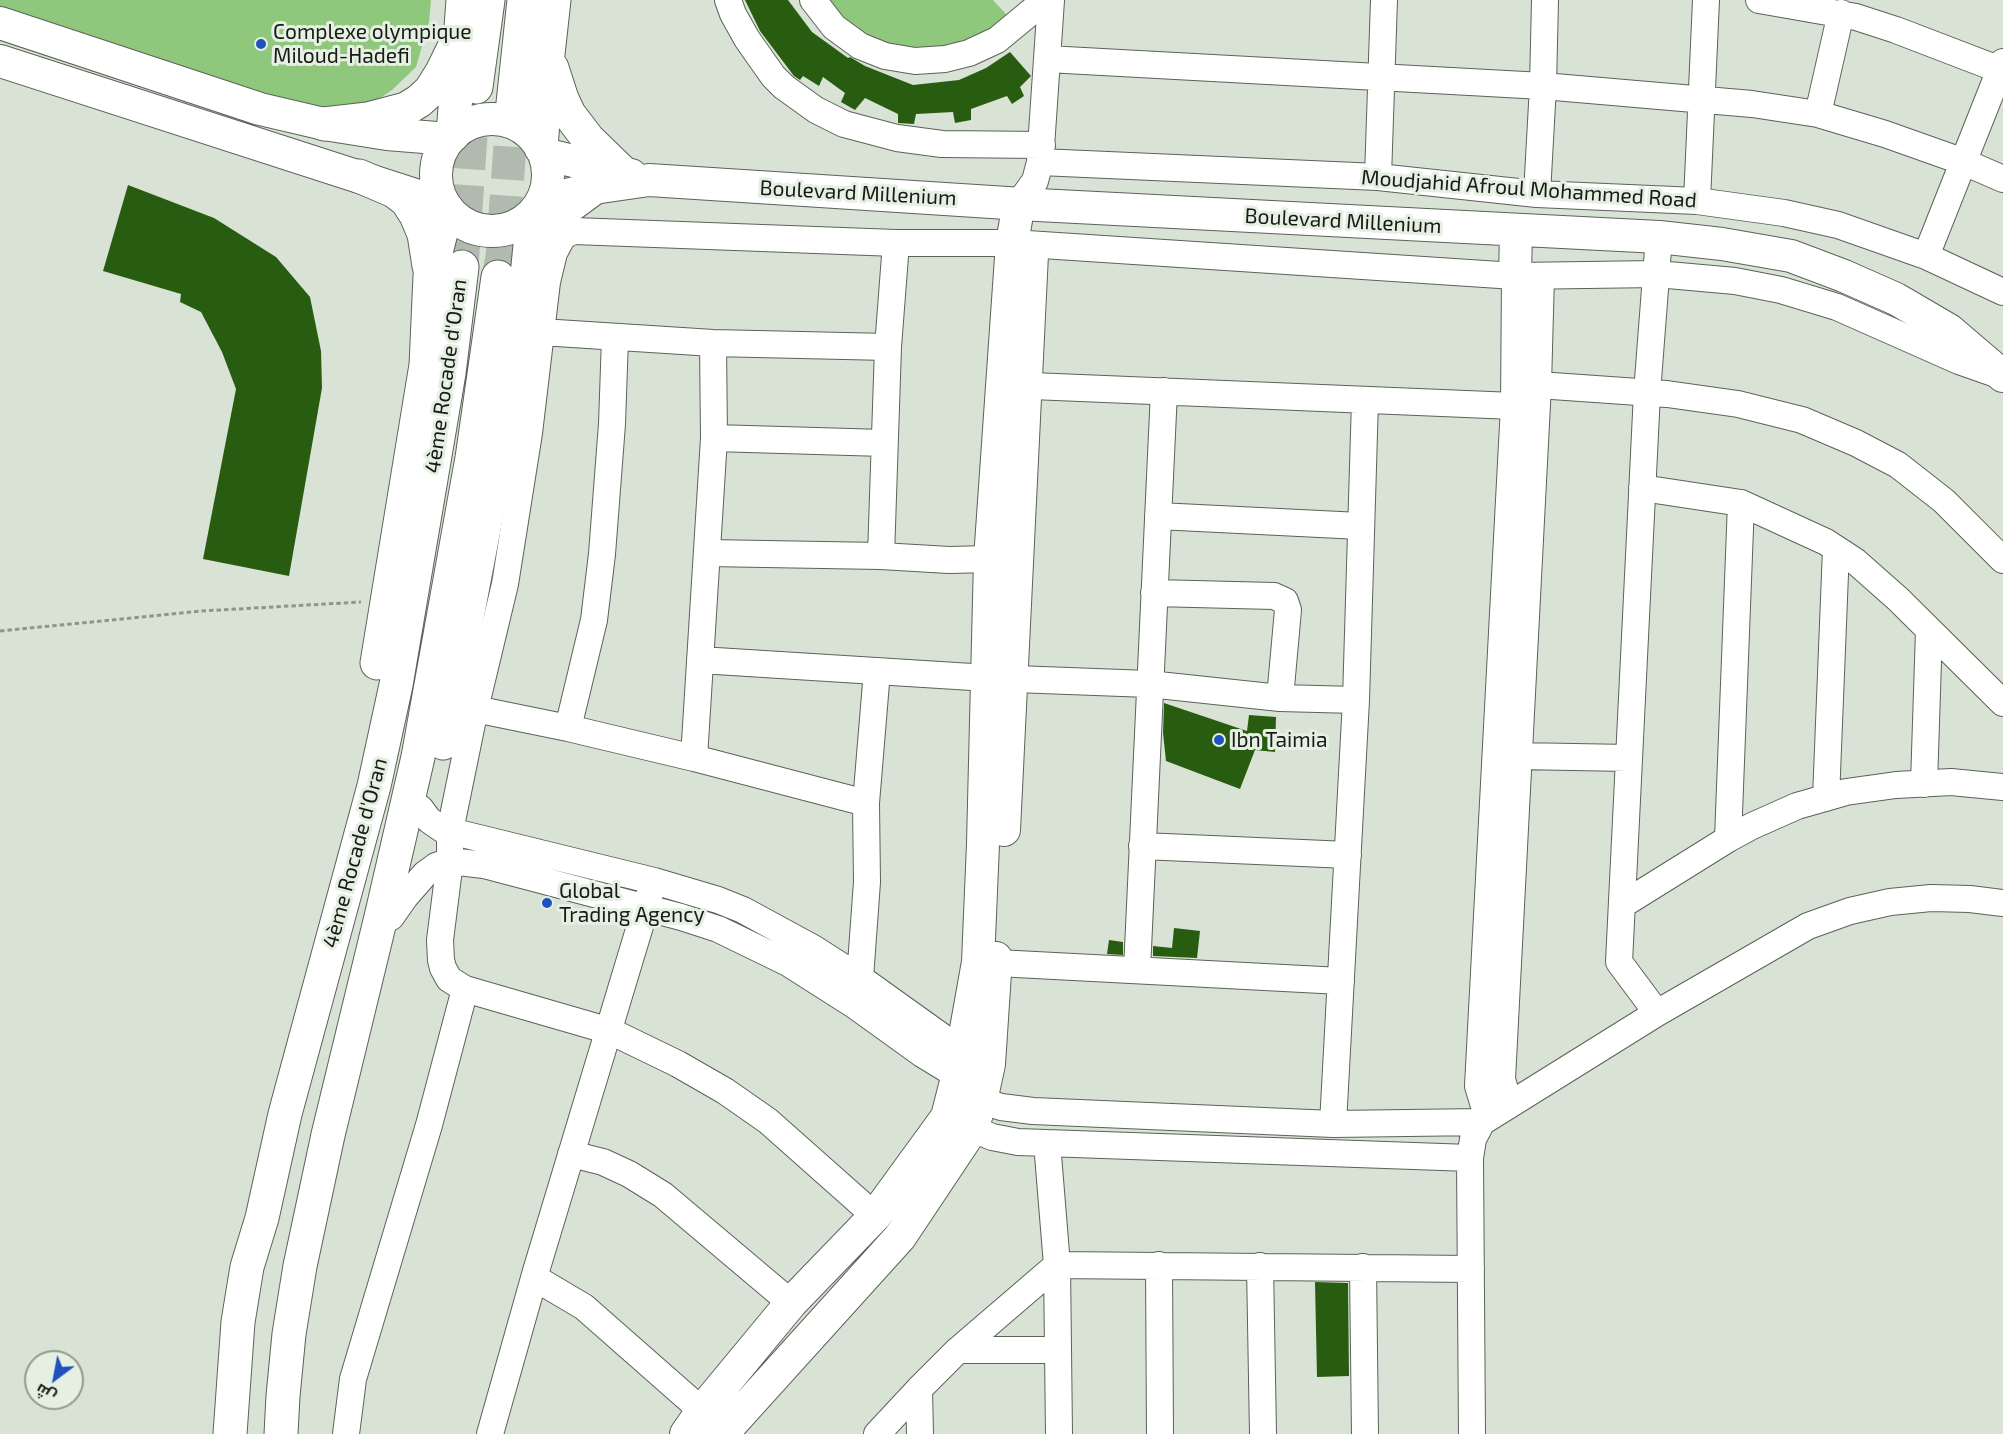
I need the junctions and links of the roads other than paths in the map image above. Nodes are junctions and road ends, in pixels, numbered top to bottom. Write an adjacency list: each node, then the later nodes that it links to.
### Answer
1 (463, 0): 14 (highway)
2 (488, 0): 23 (highway)
3 (525, 0): 22 (highway)
4 (554, 0): 15 (highway)
5 (728, 0): 31 (street, Moudjahid Afroul Mohammed Road)
6 (813, 0): 11 (street)
7 (1384, 0): 19 (street)
8 (1545, 0): 20 (street)
9 (1706, 0): 21 (street)
10 (1759, 0): 12 (street)
11 (1039, 10): 16 (street)
12 (1852, 10): 18 (street); 24 (street)
13 (0, 23): 25 (main road)
14 (460, 35): 25 (highway); 26 (highway)
15 (548, 54): 27 (highway); 33 (highway)
16 (1047, 59): 19 (street); 31 (street)
17 (0, 61): 29 (main road)
18 (2002, 68): 28 (street)
19 (1382, 76): 20 (street); 30 (street)
20 (1543, 86): 21 (street); 34 (street)
21 (1702, 99): 24 (street); 35 (street)
22 (513, 102)
23 (473, 106)
24 (1818, 114): 28 (street)
25 (324, 124): 26 (main road)
26 (451, 137): 27 (main road); 36 (main road)
27 (543, 151): 33 (main road); 37 (main road)
28 (1964, 162): 32 (street); 42 (street)
29 (359, 176): 36 (main road); 45 (highway)
30 (1378, 177): 31 (street, Moudjahid Afroul Mohammed Road); 34 (street, Moudjahid Afroul Mohammed Road)
31 (1035, 179): 33 (main road, Boulevard Millenium); 38 (main road, Boulevard Millenium); 41 (main road)
32 (2003, 179)
33 (621, 180): 37 (main road); 49 (highway)
34 (1537, 194): 35 (street, Moudjahid Afroul Mohammed Road)
35 (1697, 201): 42 (street, Moudjahid Afroul Mohammed Road)
36 (445, 206): 37 (main road); 45 (highway)
37 (536, 211): 49 (highway)
38 (1516, 231): 39 (main road, Boulevard Millenium); 46 (main road)
39 (1659, 237): 44 (street); 54 (main road, Boulevard Millenium)
40 (896, 243): 41 (street); 50 (street); 53 (street)
41 (1022, 244): 46 (street); 55 (main road)
42 (1926, 256): 48 (street, Moudjahid Afroul Mohammed Road)
43 (462, 267): 98 (highway, 4ème Rocade d'Oran)
44 (1656, 274): 46 (street); 54 (street); 58 (street)
45 (430, 276): 98 (highway)
46 (1528, 276): 56 (street); 60 (street)
47 (498, 277): 104 (highway, 4ème Rocade d'Oran)
48 (2003, 292)
49 (525, 296): 91 (highway)
50 (541, 333): 51 (street); 81 (street)
51 (615, 338): 52 (street); 83 (street)
52 (713, 343): 53 (street); 61 (street)
53 (888, 347): 62 (street)
54 (2003, 376)
55 (1014, 385): 57 (street); 70 (main road); 76 (main road)
56 (1538, 385): 58 (street); 82 (street)
57 (1164, 391): 59 (street); 65 (street)
58 (1647, 393): 63 (street); 71 (street)
59 (1365, 400): 60 (street); 66 (street)
60 (1514, 406): 82 (street)
61 (714, 438): 62 (street); 68 (street)
62 (884, 443): 69 (street)
63 (1642, 488): 64 (street); 86 (street)
64 (1741, 503): 67 (street); 93 (street)
65 (1158, 516): 66 (street); 72 (street)
66 (1360, 526): 79 (street)
67 (1836, 549): 73 (street); 89 (street)
68 (707, 553): 69 (street); 74 (street)
69 (880, 556): 70 (street)
70 (990, 560): 76 (main road)
71 (2003, 560)
72 (1154, 593): 77 (street); 78 (street)
73 (1929, 630): 80 (street); 87 (street)
74 (700, 660): 75 (street); 85 (street)
75 (877, 671): 76 (street); 90 (street)
76 (1000, 678): 77 (street); 103 (main road)
77 (1149, 684): 78 (street); 94 (street)
78 (1280, 698): 79 (street)
79 (1356, 700): 95 (street)
80 (2003, 703)
81 (475, 709): 83 (street); 92 (street)
82 (1508, 718): 84 (street); 112 (street)
83 (568, 728): 85 (street)
84 (1518, 756): 86 (street); 112 (street)
85 (694, 758): 90 (street)
86 (1629, 758): 100 (street)
87 (1924, 784): 88 (street); 89 (street)
88 (2003, 787)
89 (1826, 798): 93 (street)
90 (866, 803): 106 (street)
91 (420, 808): 92 (street); 102 (highway)
92 (450, 831): 96 (street); 97 (street)
93 (1728, 839): 100 (street)
94 (1143, 846): 95 (street); 105 (street)
95 (1348, 855): 107 (street)
96 (450, 861): 101 (street); 102 (street); 108 (street)
97 (654, 881): 101 (street); 106 (street)
98 (344, 893): 129 (highway, 4ème Rocade d'Oran)
99 (2003, 903): 109 (street)
100 (1622, 905): 109 (street)
101 (646, 908): 110 (street); 111 (street)
102 (392, 917): 104 (highway)
103 (987, 963): 105 (street); 111 (main road)
104 (369, 969): 130 (highway, 4ème Rocade d'Oran)
105 (1137, 970): 107 (street)
106 (860, 978): 111 (street)
107 (1341, 981): 113 (street)
108 (465, 989): 110 (street); 131 (street)
109 (1657, 1013): 112 (street)
110 (610, 1031): 115 (street); 117 (street)
111 (968, 1089): 113 (street); 114 (street); 117 (main road); 128 (main road)
112 (1494, 1114): 113 (street); 116 (street)
113 (1333, 1124)
114 (1047, 1143): 116 (street); 118 (street)
115 (571, 1154): 123 (street); 124 (street)
116 (1470, 1158): 122 (street)
117 (875, 1216): 124 (main road)
118 (1057, 1265): 119 (street); 125 (street); 126 (street)
119 (1159, 1265): 120 (street); 136 (street)
120 (1260, 1266): 121 (street); 137 (street)
121 (1363, 1267): 122 (street); 138 (street)
122 (1470, 1269): 139 (street)
123 (535, 1278): 128 (street); 132 (street)
124 (791, 1303): 128 (main road)
125 (958, 1350): 126 (street); 127 (street)
126 (1058, 1350): 135 (street)
127 (919, 1389): 133 (street); 134 (street)
128 (705, 1429)
129 (230, 1434)
130 (281, 1434)
131 (346, 1434)
132 (490, 1434)
133 (877, 1434)
134 (920, 1434)
135 (1059, 1434)
136 (1160, 1434)
137 (1263, 1434)
138 (1365, 1434)
139 (1472, 1434)

